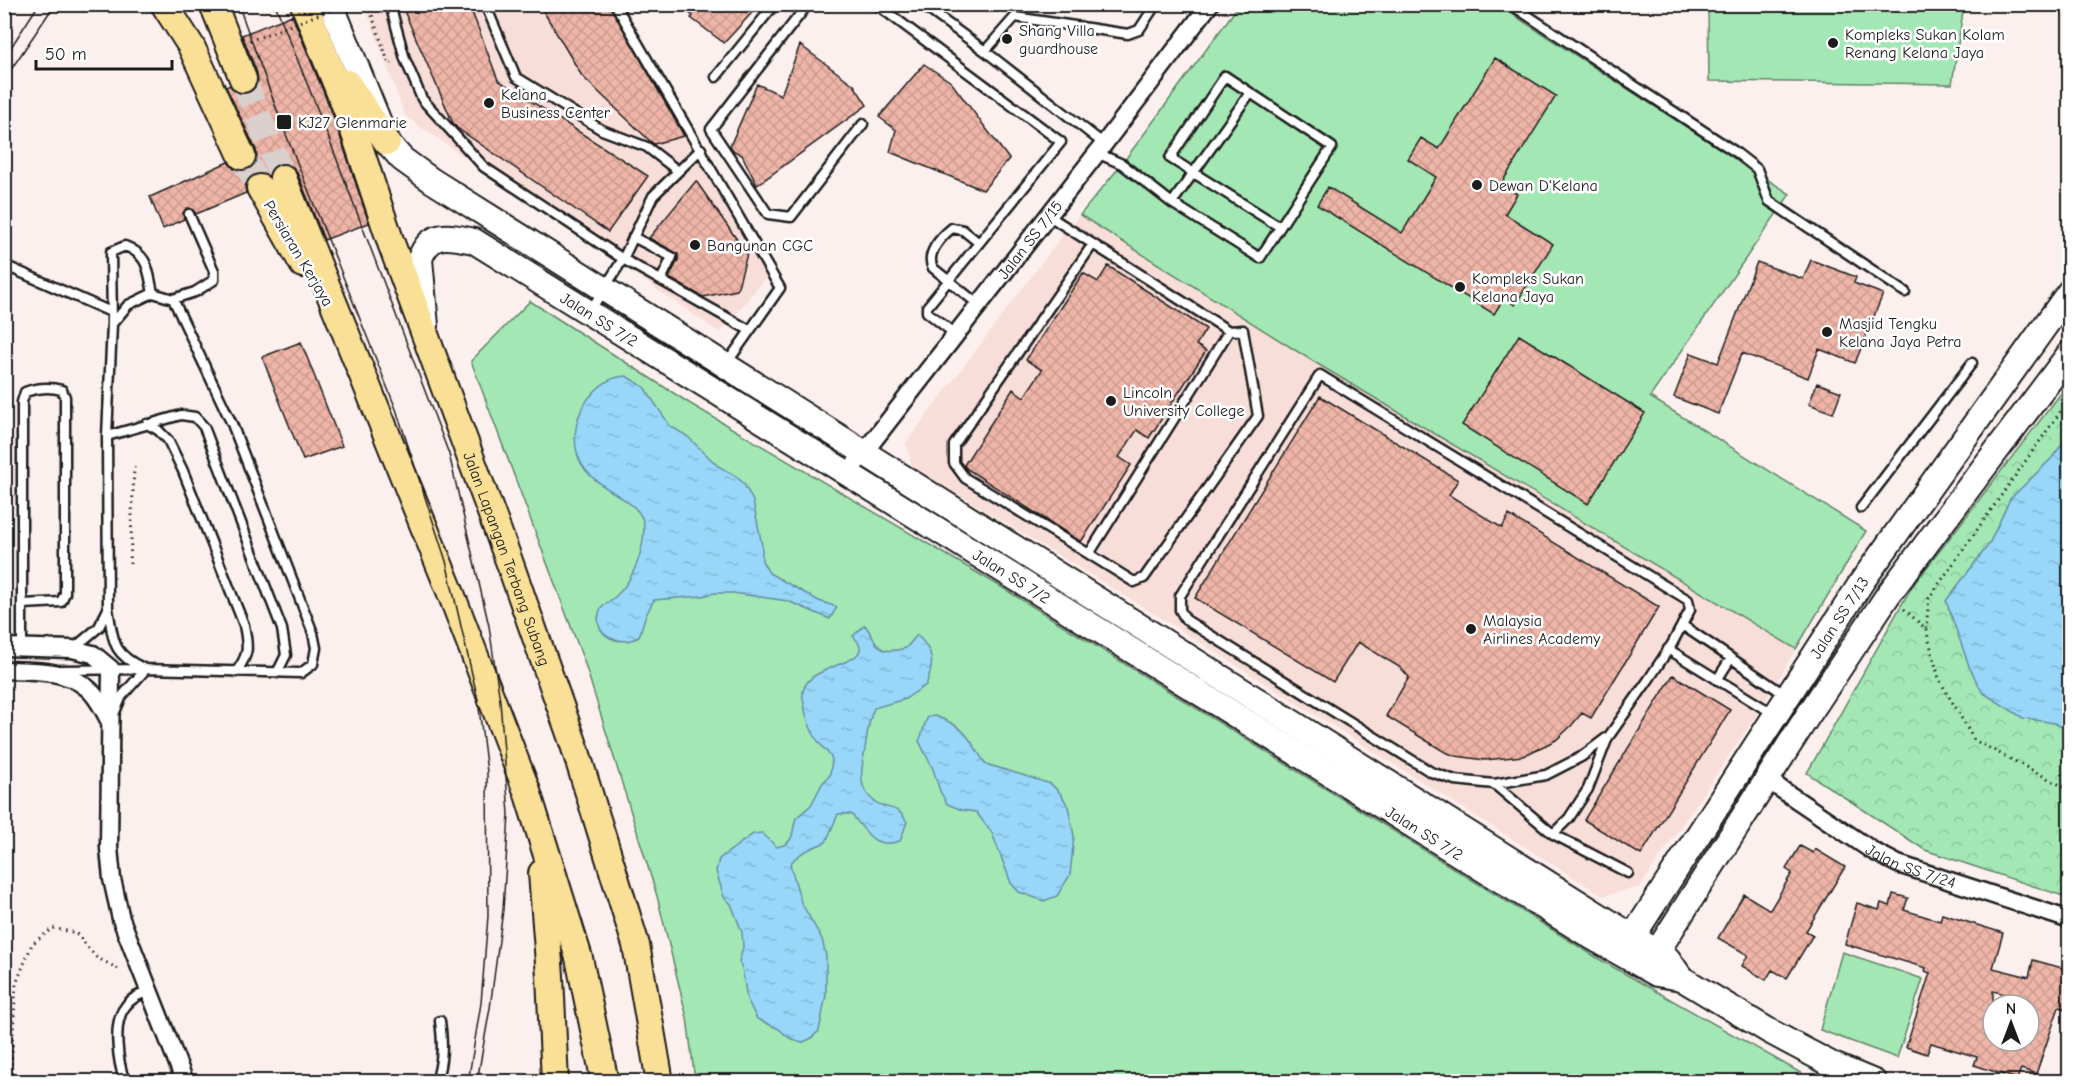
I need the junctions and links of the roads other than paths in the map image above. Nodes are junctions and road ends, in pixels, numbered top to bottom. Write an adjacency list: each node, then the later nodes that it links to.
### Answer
1 (164, 4): 24 (main road)
2 (213, 4): 18 (main road)
3 (304, 4): 15 (main road)
4 (331, 4): 21 (street)
5 (390, 4): 35 (lane)
6 (485, 4): 25 (lane)
7 (615, 4): 22 (lane)
8 (775, 4): 17 (lane)
9 (808, 4): 20 (lane)
10 (876, 4): 33 (lane)
11 (921, 4): 16 (lane)
12 (1156, 4): 16 (lane)
13 (1210, 4): 23 (street, Jalan SS 7/15)
14 (1510, 4): 41 (lane)
15 (322, 45): 21 (main road); 51 (main road, Jalan Lapangan Terbang Subang)
16 (985, 51): 23 (lane)
17 (716, 77)
18 (243, 79)
19 (1250, 93): 26 (lane); 26 (lane); 31 (lane)
20 (863, 124)
21 (387, 142): 39 (street, Jalan SS 7/2)
22 (701, 149): 25 (lane); 48 (lane)
23 (1101, 149): 28 (lane); 30 (street, Jalan SS 7/15)
24 (242, 156)
25 (678, 171): 32 (lane)
26 (1192, 173): 28 (lane); 31 (lane)
27 (271, 183): 82 (main road, Persiaran Kerjaya)
28 (1172, 203): 31 (lane)
29 (189, 214): 43 (lane)
30 (1049, 216): 34 (lane); 44 (street, Jalan SS 7/15)
31 (1280, 227)
32 (633, 237): 35 (lane); 37 (lane)
33 (979, 243): 38 (lane); 38 (lane)
34 (1093, 244): 49 (lane); 60 (lane)
35 (622, 259): 37 (lane); 39 (lane)
36 (4, 265): 45 (lane)
37 (661, 280): 48 (lane)
38 (948, 281): 44 (lane); 50 (lane)
39 (604, 289): 46 (lane); 54 (street, Jalan SS 7/2)
40 (2070, 291): 76 (street, Jalan SS 7/13)
41 (1905, 292)
42 (153, 293): 43 (lane); 45 (lane); 47 (lane)
43 (173, 300): 74 (lane)
44 (979, 305): 50 (street, Jalan SS 7/15)
45 (111, 312): 47 (lane)
46 (589, 312): 51 (street, Jalan SS 7/2); 58 (street, Jalan SS 7/2)
47 (112, 324): 56 (lane)
48 (749, 330): 54 (lane)
49 (1229, 331): 60 (lane); 60 (lane)
50 (956, 335): 57 (street, Jalan SS 7/15)
51 (427, 340): 95 (main road, Jalan Lapangan Terbang Subang)
52 (2070, 353): 77 (street, Jalan SS 7/13)
53 (1972, 363): 59 (lane)
54 (726, 366): 57 (street, Jalan SS 7/2)
55 (147, 424): 56 (lane); 73 (lane); 74 (lane)
56 (107, 436): 62 (lane)
57 (864, 453): 58 (street, Jalan SS 7/15); 86 (street, Jalan SS 7/2)
58 (848, 473): 86 (street, Jalan SS 7/2)
59 (1861, 508)
60 (1089, 554)
61 (23, 604): 61 (lane); 65 (lane)
62 (108, 609): 66 (lane); 70 (lane)
63 (1682, 625): 67 (lane); 68 (lane); 81 (lane)
64 (4, 647): 65 (street)
65 (22, 647): 66 (street)
66 (72, 649): 69 (street)
67 (1668, 649): 75 (lane); 79 (lane)
68 (1731, 658): 75 (lane); 76 (lane)
69 (111, 669): 70 (lane); 72 (lane); 78 (street)
70 (146, 669): 73 (lane); 78 (lane)
71 (4, 670): 72 (street)
72 (45, 671): 78 (street)
73 (236, 672): 74 (lane)
74 (277, 673)
75 (1717, 680): 76 (lane)
76 (1782, 705): 77 (street); 86 (street, Jalan SS 7/13)
77 (1807, 717): 80 (street, Jalan SS 7/13)
78 (111, 722): 88 (street)
79 (1609, 736): 81 (lane); 83 (lane)
80 (1767, 780): 85 (street, Jalan SS 7/24); 87 (street, Jalan SS 7/13)
81 (1494, 784): 83 (lane)
82 (538, 831): 93 (main road); 94 (main road)
83 (1553, 834): 84 (lane)
84 (1628, 873)
85 (2070, 920)
86 (1627, 946): 87 (street, Jalan SS 7/2)
87 (1652, 961): 96 (street, Jalan SS 7/2)
88 (149, 991): 90 (lane); 91 (street)
89 (440, 1021): 92 (lane)
90 (125, 1082)
91 (185, 1082)
92 (436, 1082)
93 (555, 1082)
94 (605, 1082)
95 (660, 1082)
96 (1874, 1082)

